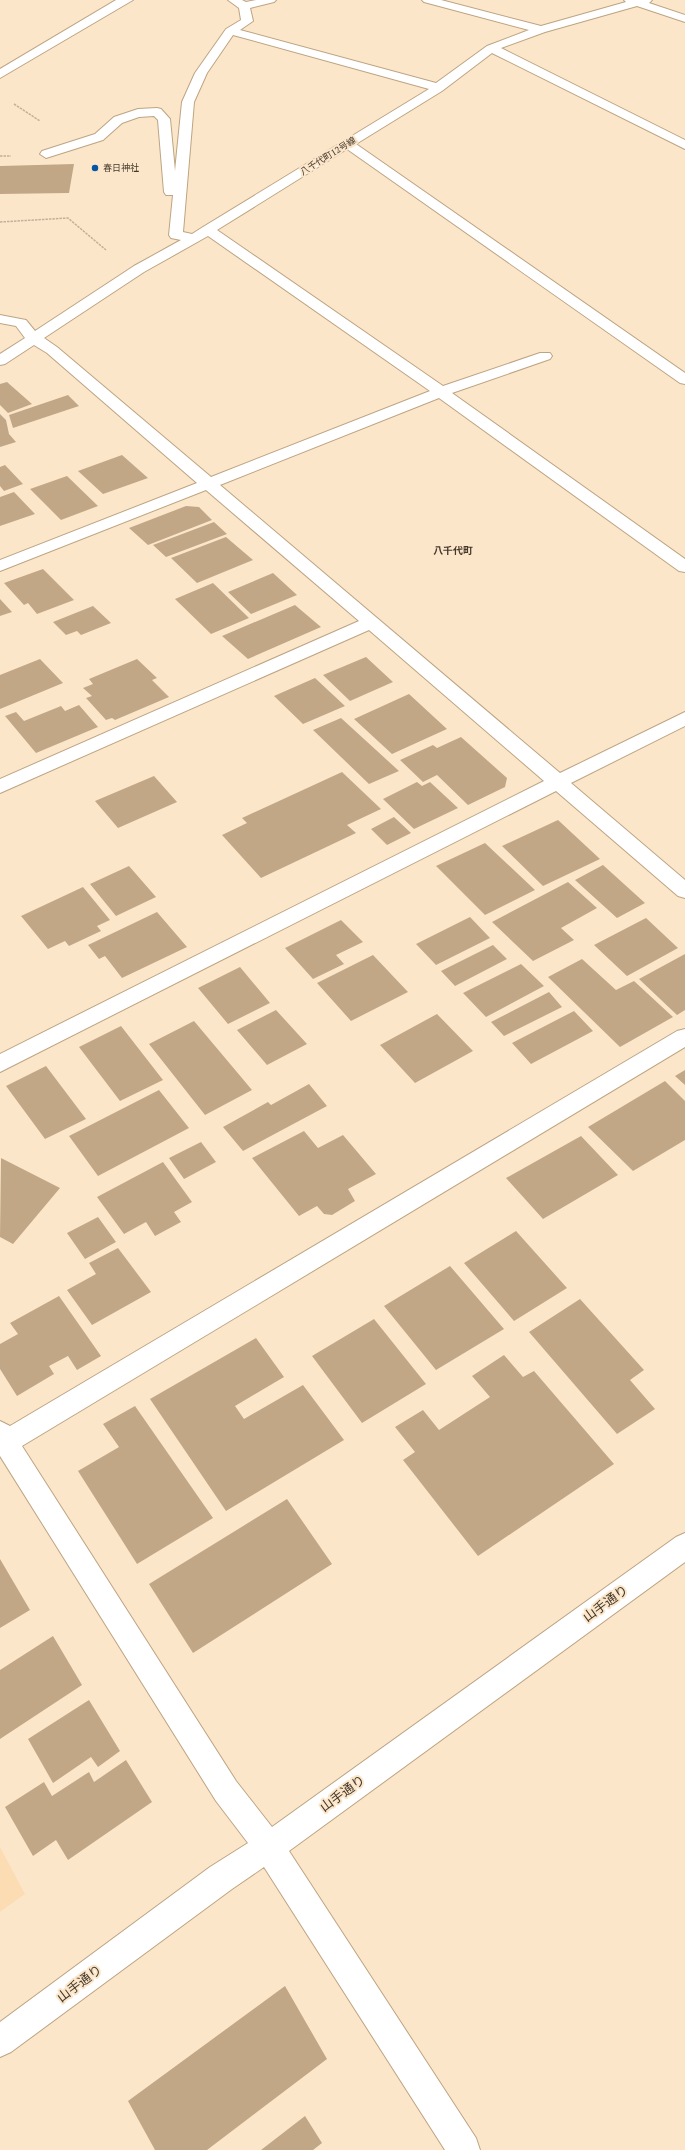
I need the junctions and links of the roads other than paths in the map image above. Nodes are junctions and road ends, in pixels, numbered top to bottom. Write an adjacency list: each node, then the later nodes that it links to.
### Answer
1 (126, 0): 10 (street)
2 (270, 0): 5 (street)
3 (428, 0): 7 (street)
4 (637, 1): 6 (street); 7 (street, 八千代町12号線)
5 (239, 3): 8 (street)
6 (685, 19)
7 (541, 30): 9 (street, 八千代町12号線)
8 (230, 31): 11 (street); 16 (street)
9 (491, 48): 11 (street, 八千代町12号線); 13 (street)
10 (0, 74)
11 (438, 88): 12 (street, 八千代町12号線)
12 (348, 144): 15 (street, 八千代町12号線); 22 (street)
13 (685, 145)
14 (46, 154): 16 (street)
15 (208, 230): 17 (street, 八千代町12号線); 23 (street)
16 (176, 235): 17 (street)
17 (193, 238): 19 (street, 八千代町12号線)
18 (2, 320): 19 (street)
19 (33, 338): 21 (street, 八千代町12号線); 24 (street)
20 (545, 356): 23 (street)
21 (0, 361)
22 (685, 380)
23 (441, 392): 24 (street); 26 (street)
24 (209, 483): 25 (street); 27 (street)
25 (0, 566)
26 (685, 567)
27 (372, 622): 29 (street); 30 (street)
28 (685, 718): 29 (street)
29 (557, 781): 31 (street); 33 (street)
30 (0, 787)
31 (685, 891)
32 (685, 1037): 34 (street)
33 (0, 1064)
34 (3, 1438): 36 (street)
35 (685, 1546): 36 (street, 山手通り)
36 (269, 1847): 37 (street, 山手通り); 38 (street)
37 (0, 2042)
38 (464, 2150)

